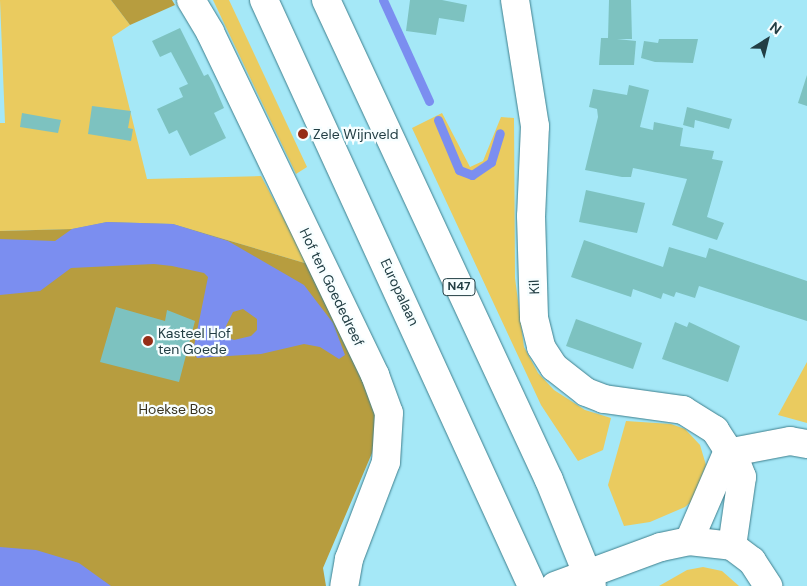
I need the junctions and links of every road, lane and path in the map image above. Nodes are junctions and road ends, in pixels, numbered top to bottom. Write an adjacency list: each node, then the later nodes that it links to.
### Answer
1 (191, 0): 10 (main road, Hof ten Goededreef)
2 (264, 0): 11 (main road, Europalaan)
3 (326, 0): 9 (main road, N47)
4 (515, 0): 6 (main road, Kil)
5 (807, 444): 6 (main road)
6 (727, 453): 7 (main road); 8 (main road, Kil)
7 (689, 540): 8 (main road); 9 (main road)
8 (732, 546): 13 (main road)
9 (590, 580): 12 (main road)
10 (344, 586)
11 (532, 586)
12 (556, 586)
13 (768, 586)

